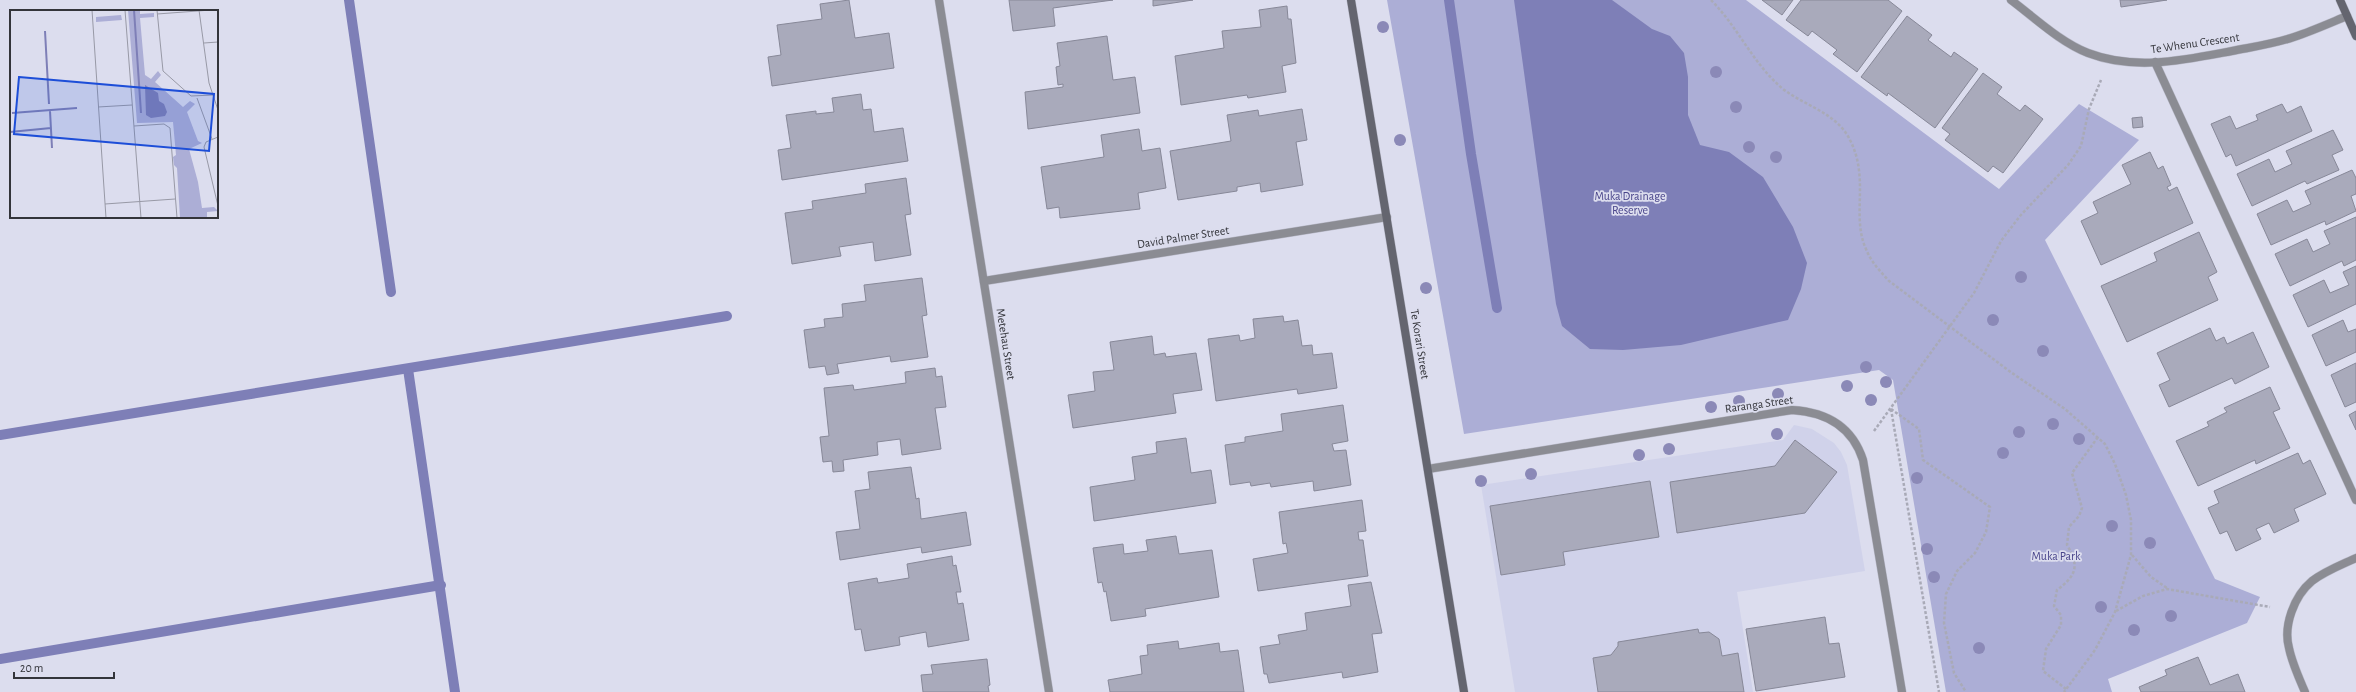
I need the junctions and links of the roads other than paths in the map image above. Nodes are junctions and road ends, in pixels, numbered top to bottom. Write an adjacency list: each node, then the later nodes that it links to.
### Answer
1 (939, 0): 9 (street, Metehau Street)
2 (1351, 0): 8 (street, Te Korari Street)
3 (2011, 0): 7 (street, Te Whenu Crescent)
4 (2340, 0): 5 (street)
5 (2347, 16): 6 (street); 7 (street, Te Whenu Crescent)
6 (2355, 32)
7 (2155, 62): 11 (street)
8 (1387, 216): 9 (street, David Palmer Street); 10 (street, Te Korari Street)
9 (984, 281): 13 (street, Metehau Street)
10 (1428, 469): 14 (street, Te Korari Street); 15 (street, Raranga Street)
11 (2356, 500)
12 (2356, 558): 16 (street)
13 (1049, 692)
14 (1464, 692)
15 (1902, 692)
16 (2305, 692)

